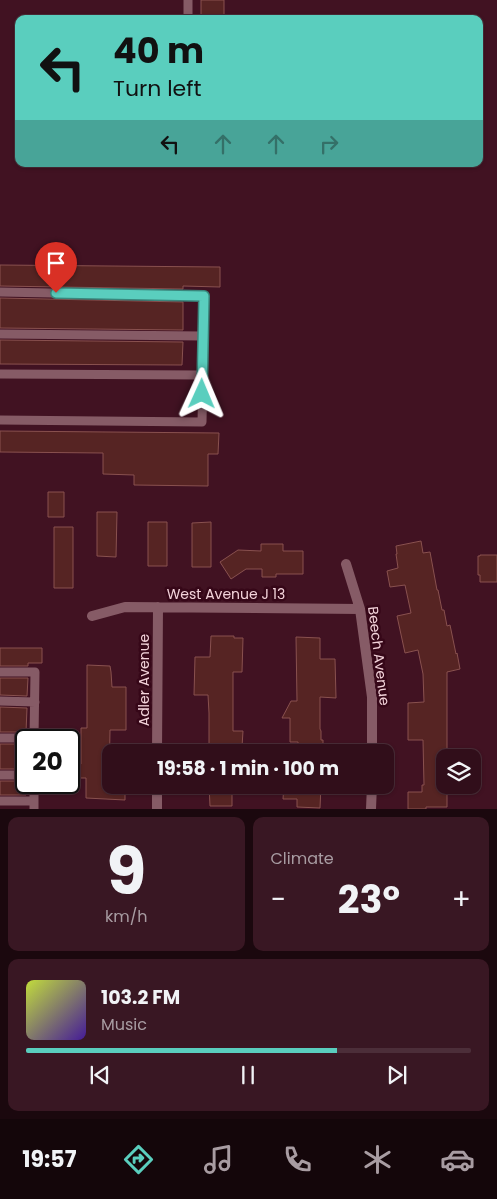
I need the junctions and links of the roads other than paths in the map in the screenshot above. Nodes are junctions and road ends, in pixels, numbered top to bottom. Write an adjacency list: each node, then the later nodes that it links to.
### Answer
1 (188, 0): 2 (lane)
2 (188, 15)
3 (0, 292): 5 (lane)
4 (0, 334): 5 (lane)
5 (203, 336): 7 (lane)
6 (0, 374): 7 (lane)
7 (202, 375): 8 (lane)
8 (0, 420)
9 (346, 564): 11 (street, Beech Avenue)
10 (158, 607): 11 (street, West Avenue J 13); 12 (street, West Avenue J 13); 19 (street, Adler Avenue)
11 (360, 609): 20 (street, Beech Avenue)
12 (92, 616)
13 (0, 672): 15 (lane)
14 (0, 701): 15 (lane)
15 (35, 702): 16 (lane)
16 (34, 729)
17 (0, 738): 18 (lane)
18 (15, 738)
19 (157, 744)
20 (372, 744)
21 (0, 775): 22 (lane)
22 (15, 776)
23 (157, 794): 27 (street)
24 (372, 794): 28 (street)
25 (0, 801): 26 (lane)
26 (34, 805)
27 (157, 809)
28 (372, 809)

